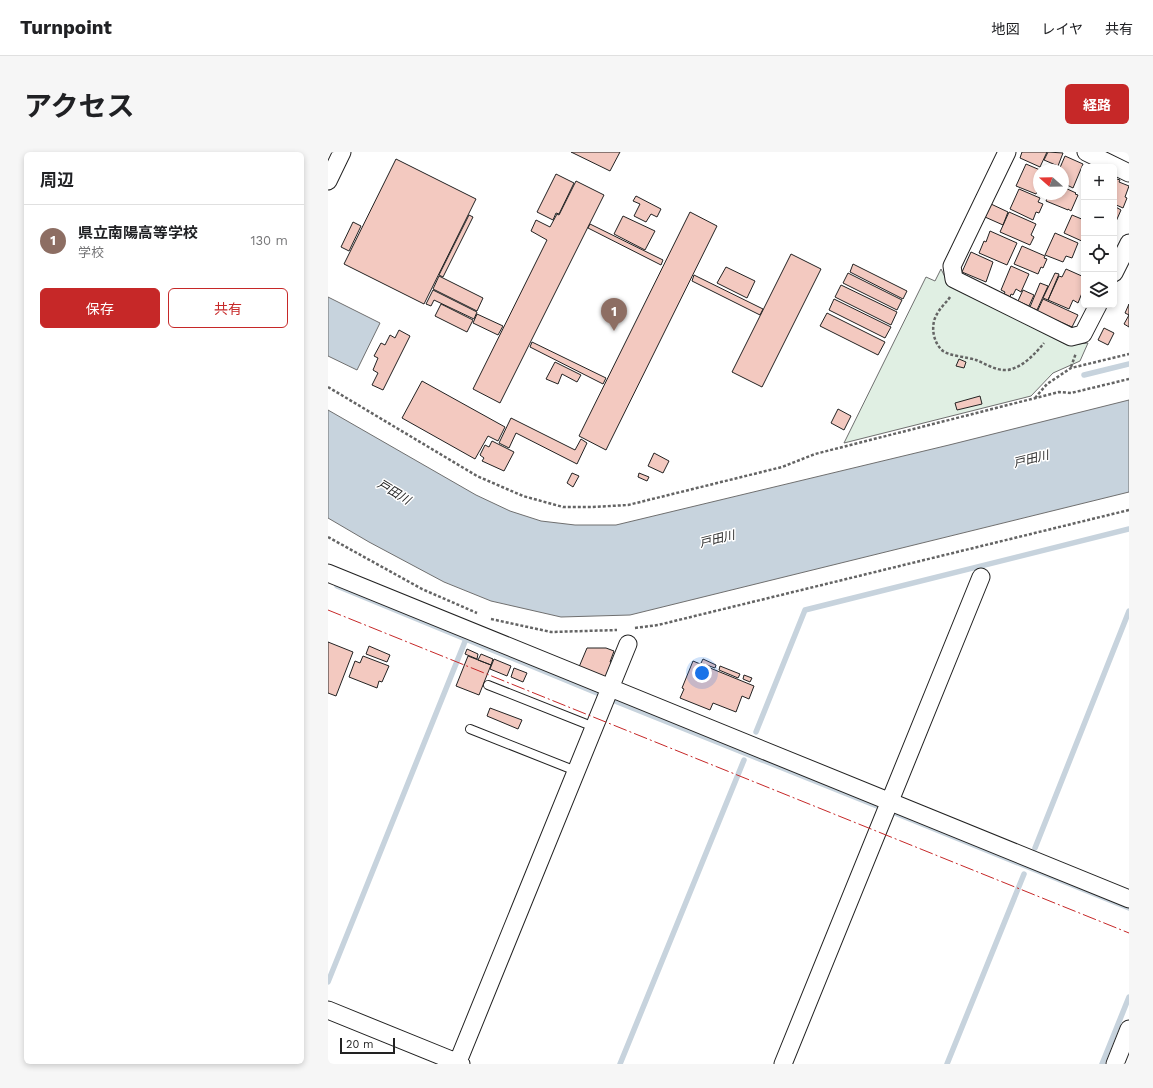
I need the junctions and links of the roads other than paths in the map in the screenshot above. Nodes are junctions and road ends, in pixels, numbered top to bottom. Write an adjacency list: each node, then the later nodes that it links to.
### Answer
1 (342, 152): 6 (street)
2 (1007, 152): 9 (street)
3 (1086, 152): 4 (street)
4 (1113, 158): 5 (street)
5 (1129, 173)
6 (328, 181)
7 (1129, 245): 8 (street)
8 (1115, 272)
9 (1096, 308)
10 (329, 576): 14 (street)
11 (981, 577): 18 (street)
12 (626, 634): 14 (street)
13 (488, 685): 15 (lane)
14 (610, 688): 15 (street); 18 (street)
15 (594, 727): 17 (street)
16 (470, 729): 17 (lane)
17 (576, 771): 22 (street)
18 (889, 802): 19 (street); 23 (street)
19 (1129, 899)
20 (328, 1010): 22 (street)
21 (1129, 1029): 24 (street)
22 (458, 1063)
23 (783, 1064)
24 (1115, 1064)

